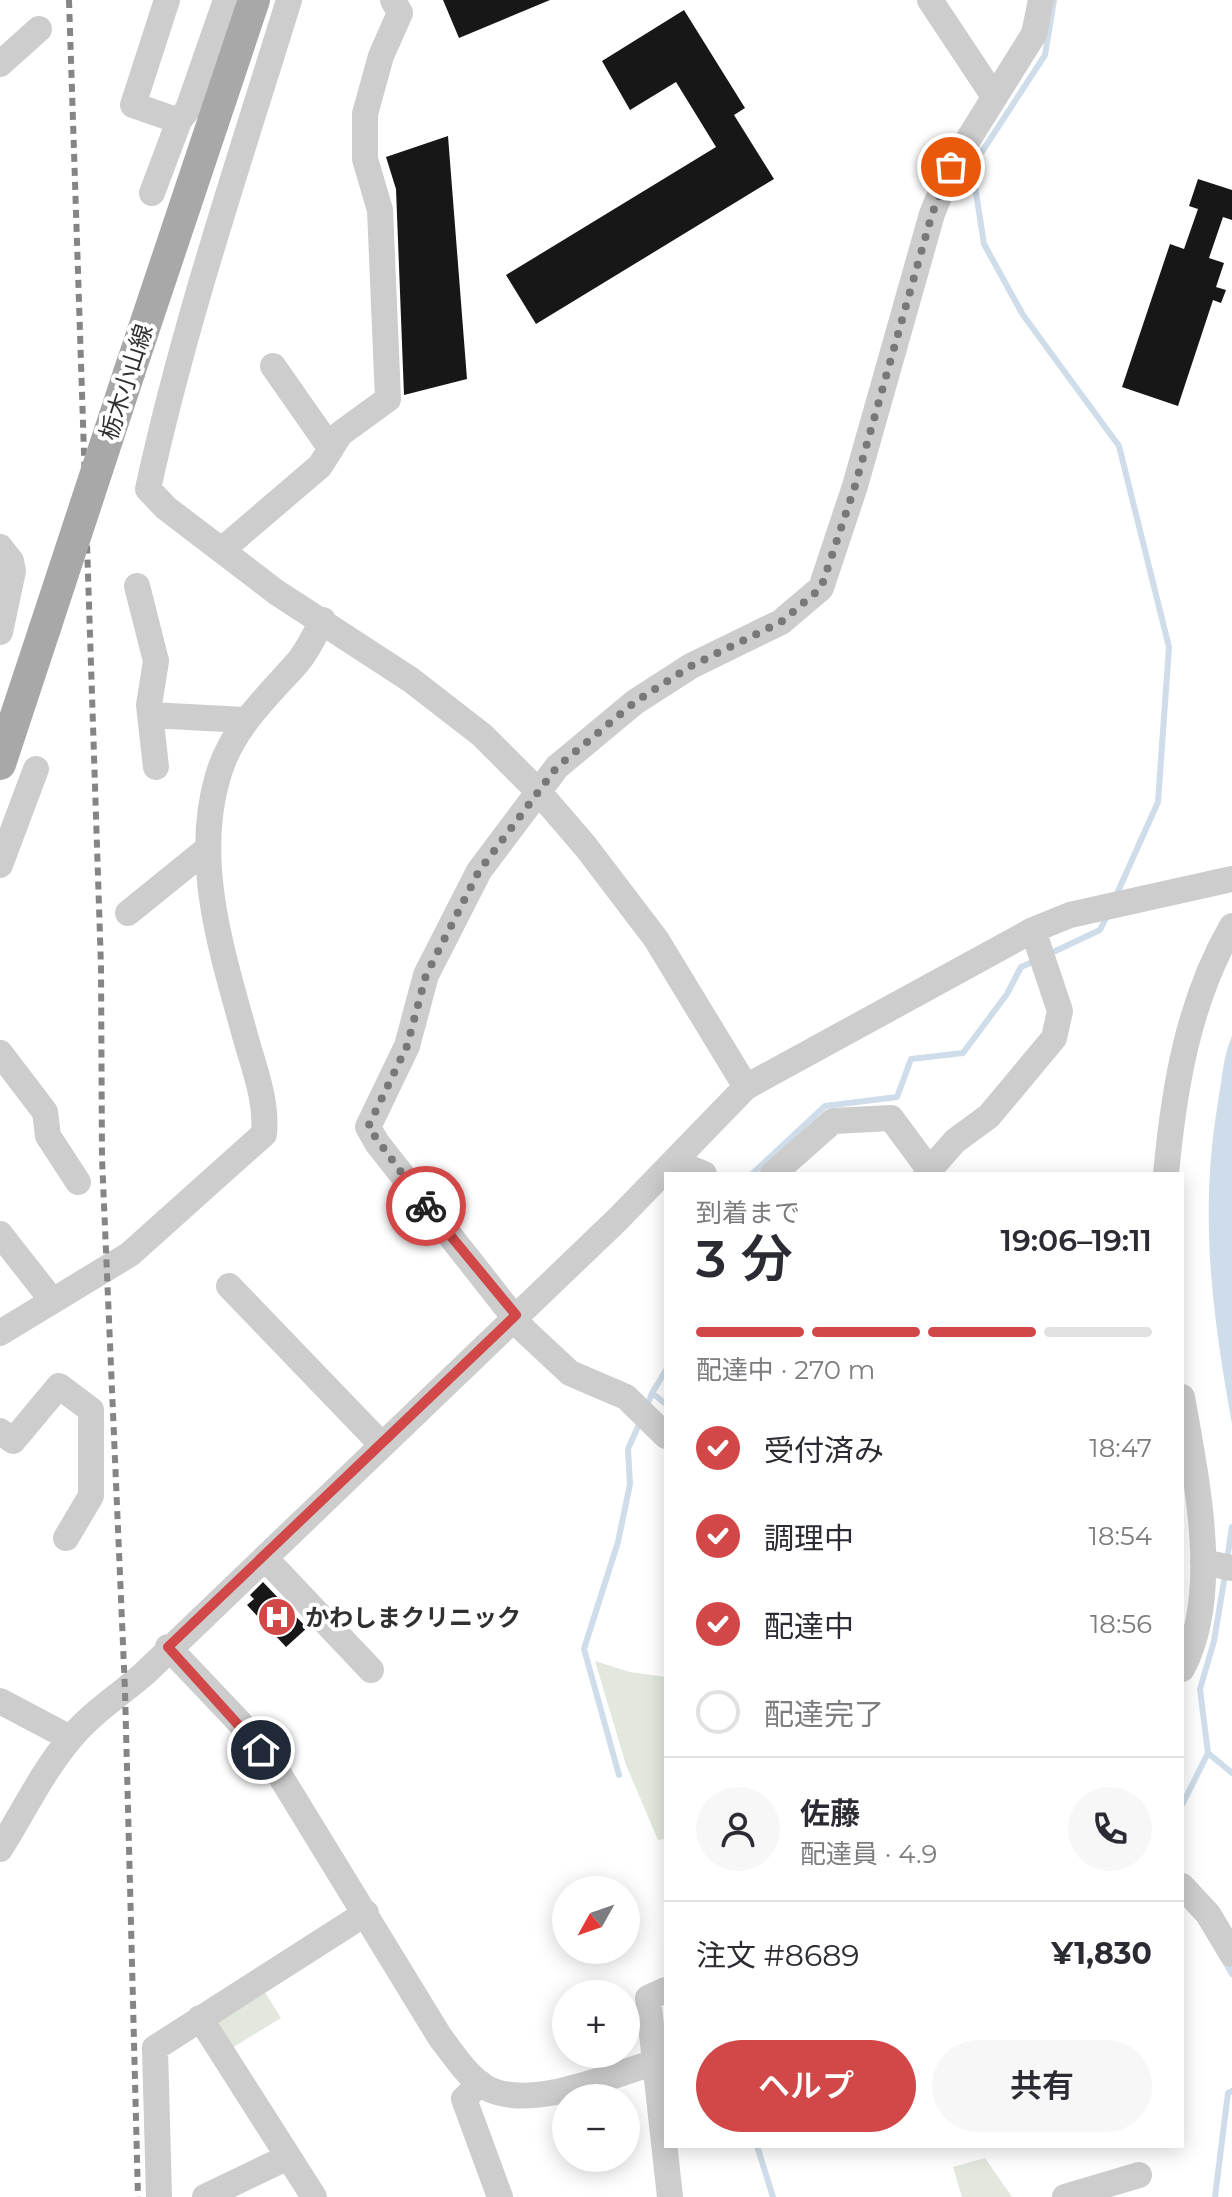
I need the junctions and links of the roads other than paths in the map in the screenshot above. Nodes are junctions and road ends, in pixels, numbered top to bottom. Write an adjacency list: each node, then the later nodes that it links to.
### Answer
1 (167, 0): 11 (street)
2 (226, 0): 11 (street)
3 (254, 0): 22 (main road, 栃木小山線, bridge)
4 (289, 0): 16 (street)
5 (393, 0): 14 (street)
6 (930, 0): 10 (street)
7 (1041, 0): 10 (street)
8 (39, 29): 9 (street)
9 (0, 64)
10 (993, 95): 25 (street)
11 (179, 121): 12 (street)
12 (152, 193)
13 (273, 366): 14 (street)
14 (331, 449): 16 (street)
15 (0, 547): 19 (street)
16 (223, 549): 18 (street)
17 (137, 586): 20 (street)
18 (323, 620): 21 (street); 25 (street)
19 (0, 632)
20 (150, 715): 21 (street); 23 (street)
21 (245, 720): 26 (street)
22 (0, 764)
23 (156, 767)
24 (36, 769): 27 (street)
25 (537, 790): 33 (street); 45 (street)
26 (207, 849): 29 (street); 44 (street)
27 (0, 865)
28 (1232, 879): 31 (street)
29 (128, 913)
30 (1232, 926): 39 (street)
31 (1033, 930): 33 (street); 35 (street)
32 (0, 1053): 41 (street)
33 (746, 1087): 34 (street)
34 (675, 1162): 36 (street); 37 (street)
35 (927, 1171): 38 (street)
36 (665, 1172)
37 (699, 1172)
38 (775, 1172)
39 (1166, 1172)
40 (664, 1173): 45 (street)
41 (78, 1182)
42 (0, 1234): 44 (street)
43 (229, 1286): 50 (street)
44 (51, 1299): 46 (street)
45 (516, 1315): 49 (street); 50 (street)
46 (0, 1333)
47 (1184, 1409): 53 (street)
48 (0, 1431): 51 (street)
49 (664, 1434)
50 (382, 1445): 52 (street)
51 (66, 1538)
52 (265, 1558): 55 (street); 57 (street)
53 (1203, 1562): 54 (street); 56 (street)
54 (1232, 1568)
55 (168, 1647): 59 (street); 62 (street)
56 (1184, 1665)
57 (371, 1670)
58 (0, 1701): 59 (street)
59 (70, 1738): 60 (street)
60 (0, 1849)
61 (1184, 1888): 63 (street)
62 (366, 1913): 65 (street); 67 (street)
63 (1232, 1954)
64 (664, 1991): 66 (street)
65 (200, 2018): 70 (street); 72 (street)
66 (653, 2063): 67 (street); 68 (street)
67 (480, 2083): 75 (street)
68 (663, 2123)
69 (665, 2148): 76 (street)
70 (288, 2157): 73 (street); 74 (street)
71 (1139, 2175): 77 (street)
72 (159, 2197)
73 (205, 2197)
74 (314, 2197)
75 (500, 2197)
76 (670, 2197)
77 (1065, 2197)

